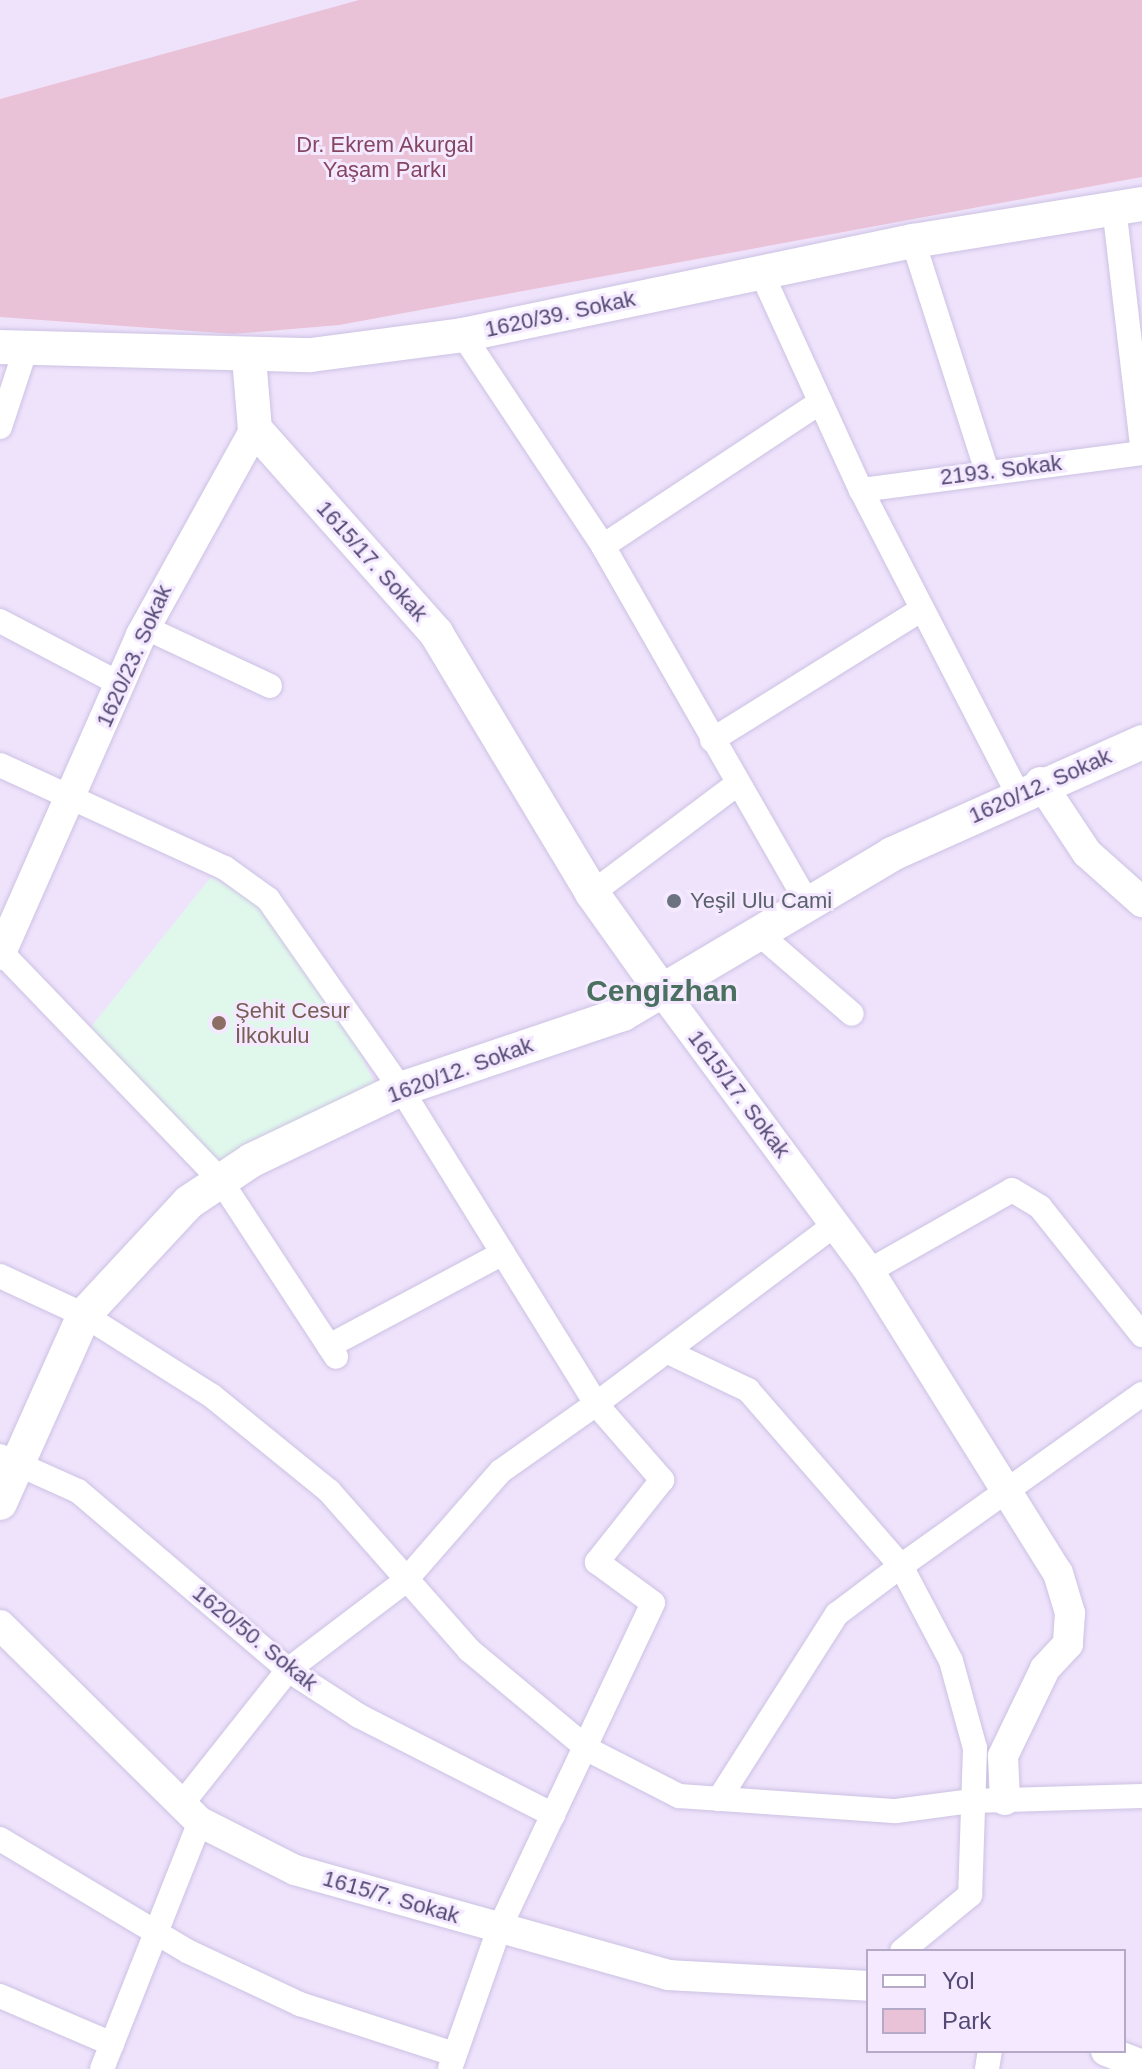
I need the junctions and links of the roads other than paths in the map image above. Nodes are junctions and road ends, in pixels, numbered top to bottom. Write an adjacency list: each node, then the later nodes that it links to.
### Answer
1 (1128, 206): 2 (main road, 1620/39. Sokak); 10 (street)
2 (913, 241): 3 (main road, 1620/39. Sokak); 12 (street)
3 (761, 272): 4 (main road, 1620/39. Sokak); 7 (street)
4 (463, 335): 6 (main road, 1620/39. Sokak); 14 (street)
5 (13, 348): 6 (main road, 1620/39. Sokak); 8 (street)
6 (249, 358): 9 (main road)
7 (819, 403): 13 (street); 14 (street)
8 (0, 427)
9 (255, 429): 17 (street, 1620/23. Sokak); 26 (main road, 1615/17. Sokak)
10 (1142, 447)
11 (1142, 453): 12 (street, 2193. Sokak)
12 (987, 471): 13 (street, 2193. Sokak)
13 (861, 490): 15 (street)
14 (603, 546): 20 (street)
15 (921, 610): 20 (street); 24 (street)
16 (0, 621): 18 (street)
17 (144, 627): 18 (street, 1620/23. Sokak); 19 (street)
18 (120, 684): 25 (street, 1620/23. Sokak)
19 (270, 686)
20 (712, 740): 23 (street)
21 (1142, 742): 24 (main road, 1620/12. Sokak)
22 (0, 765): 25 (street)
23 (736, 785): 26 (street); 27 (street)
24 (1029, 788): 27 (main road, 1620/12. Sokak); 28 (street)
25 (74, 795): 30 (street, 1620/23. Sokak); 33 (street)
26 (592, 893): 31 (main road, 1615/17. Sokak)
27 (807, 902): 29 (main road, 1620/12. Sokak)
28 (1142, 902)
29 (757, 932): 31 (main road, 1620/12. Sokak); 32 (street)
30 (0, 953): 34 (street)
31 (662, 991): 33 (main road, 1620/12. Sokak); 35 (street, 1615/17. Sokak)
32 (852, 1014)
33 (401, 1089): 34 (main road, 1620/12. Sokak); 36 (street)
34 (221, 1181): 36 (street); 39 (main road, 1620/12. Sokak)
35 (836, 1224): 37 (street, 1615/17. Sokak); 41 (street)
36 (503, 1253): 43 (street)
37 (869, 1271): 40 (street); 45 (street, 1615/17. Sokak)
38 (0, 1276): 39 (street)
39 (84, 1315): 44 (main road, 1620/12. Sokak); 48 (street)
40 (1142, 1335)
41 (668, 1352): 43 (street); 47 (street)
42 (1142, 1394): 45 (street)
43 (596, 1404): 48 (street); 51 (street)
44 (8, 1459): 46 (main road, 1620/12. Sokak); 50 (street, 1620/50. Sokak)
45 (1001, 1490): 47 (street); 54 (street, 1615/17. Sokak)
46 (0, 1503)
47 (901, 1566): 53 (street); 55 (street)
48 (404, 1582): 50 (street); 51 (street)
49 (0, 1625): 56 (street, 1615/7. Sokak)
50 (288, 1670): 56 (street); 57 (street, 1620/50. Sokak)
51 (589, 1750): 53 (street); 57 (street)
52 (1142, 1796): 54 (street)
53 (719, 1799): 55 (street)
54 (1005, 1800): 55 (street)
55 (972, 1801): 61 (street)
56 (193, 1811): 59 (street, 1615/7. Sokak); 60 (street)
57 (553, 1815): 59 (street)
58 (0, 1839): 60 (street)
59 (500, 1926): 62 (street, 1615/7. Sokak); 66 (street)
60 (151, 1933): 64 (street); 66 (street)
61 (904, 1949)
62 (866, 1986)
63 (0, 1996): 64 (street)
64 (112, 2044): 68 (street)
65 (1111, 2053): 67 (street)
66 (452, 2062)
67 (1142, 2065)
68 (102, 2069)

